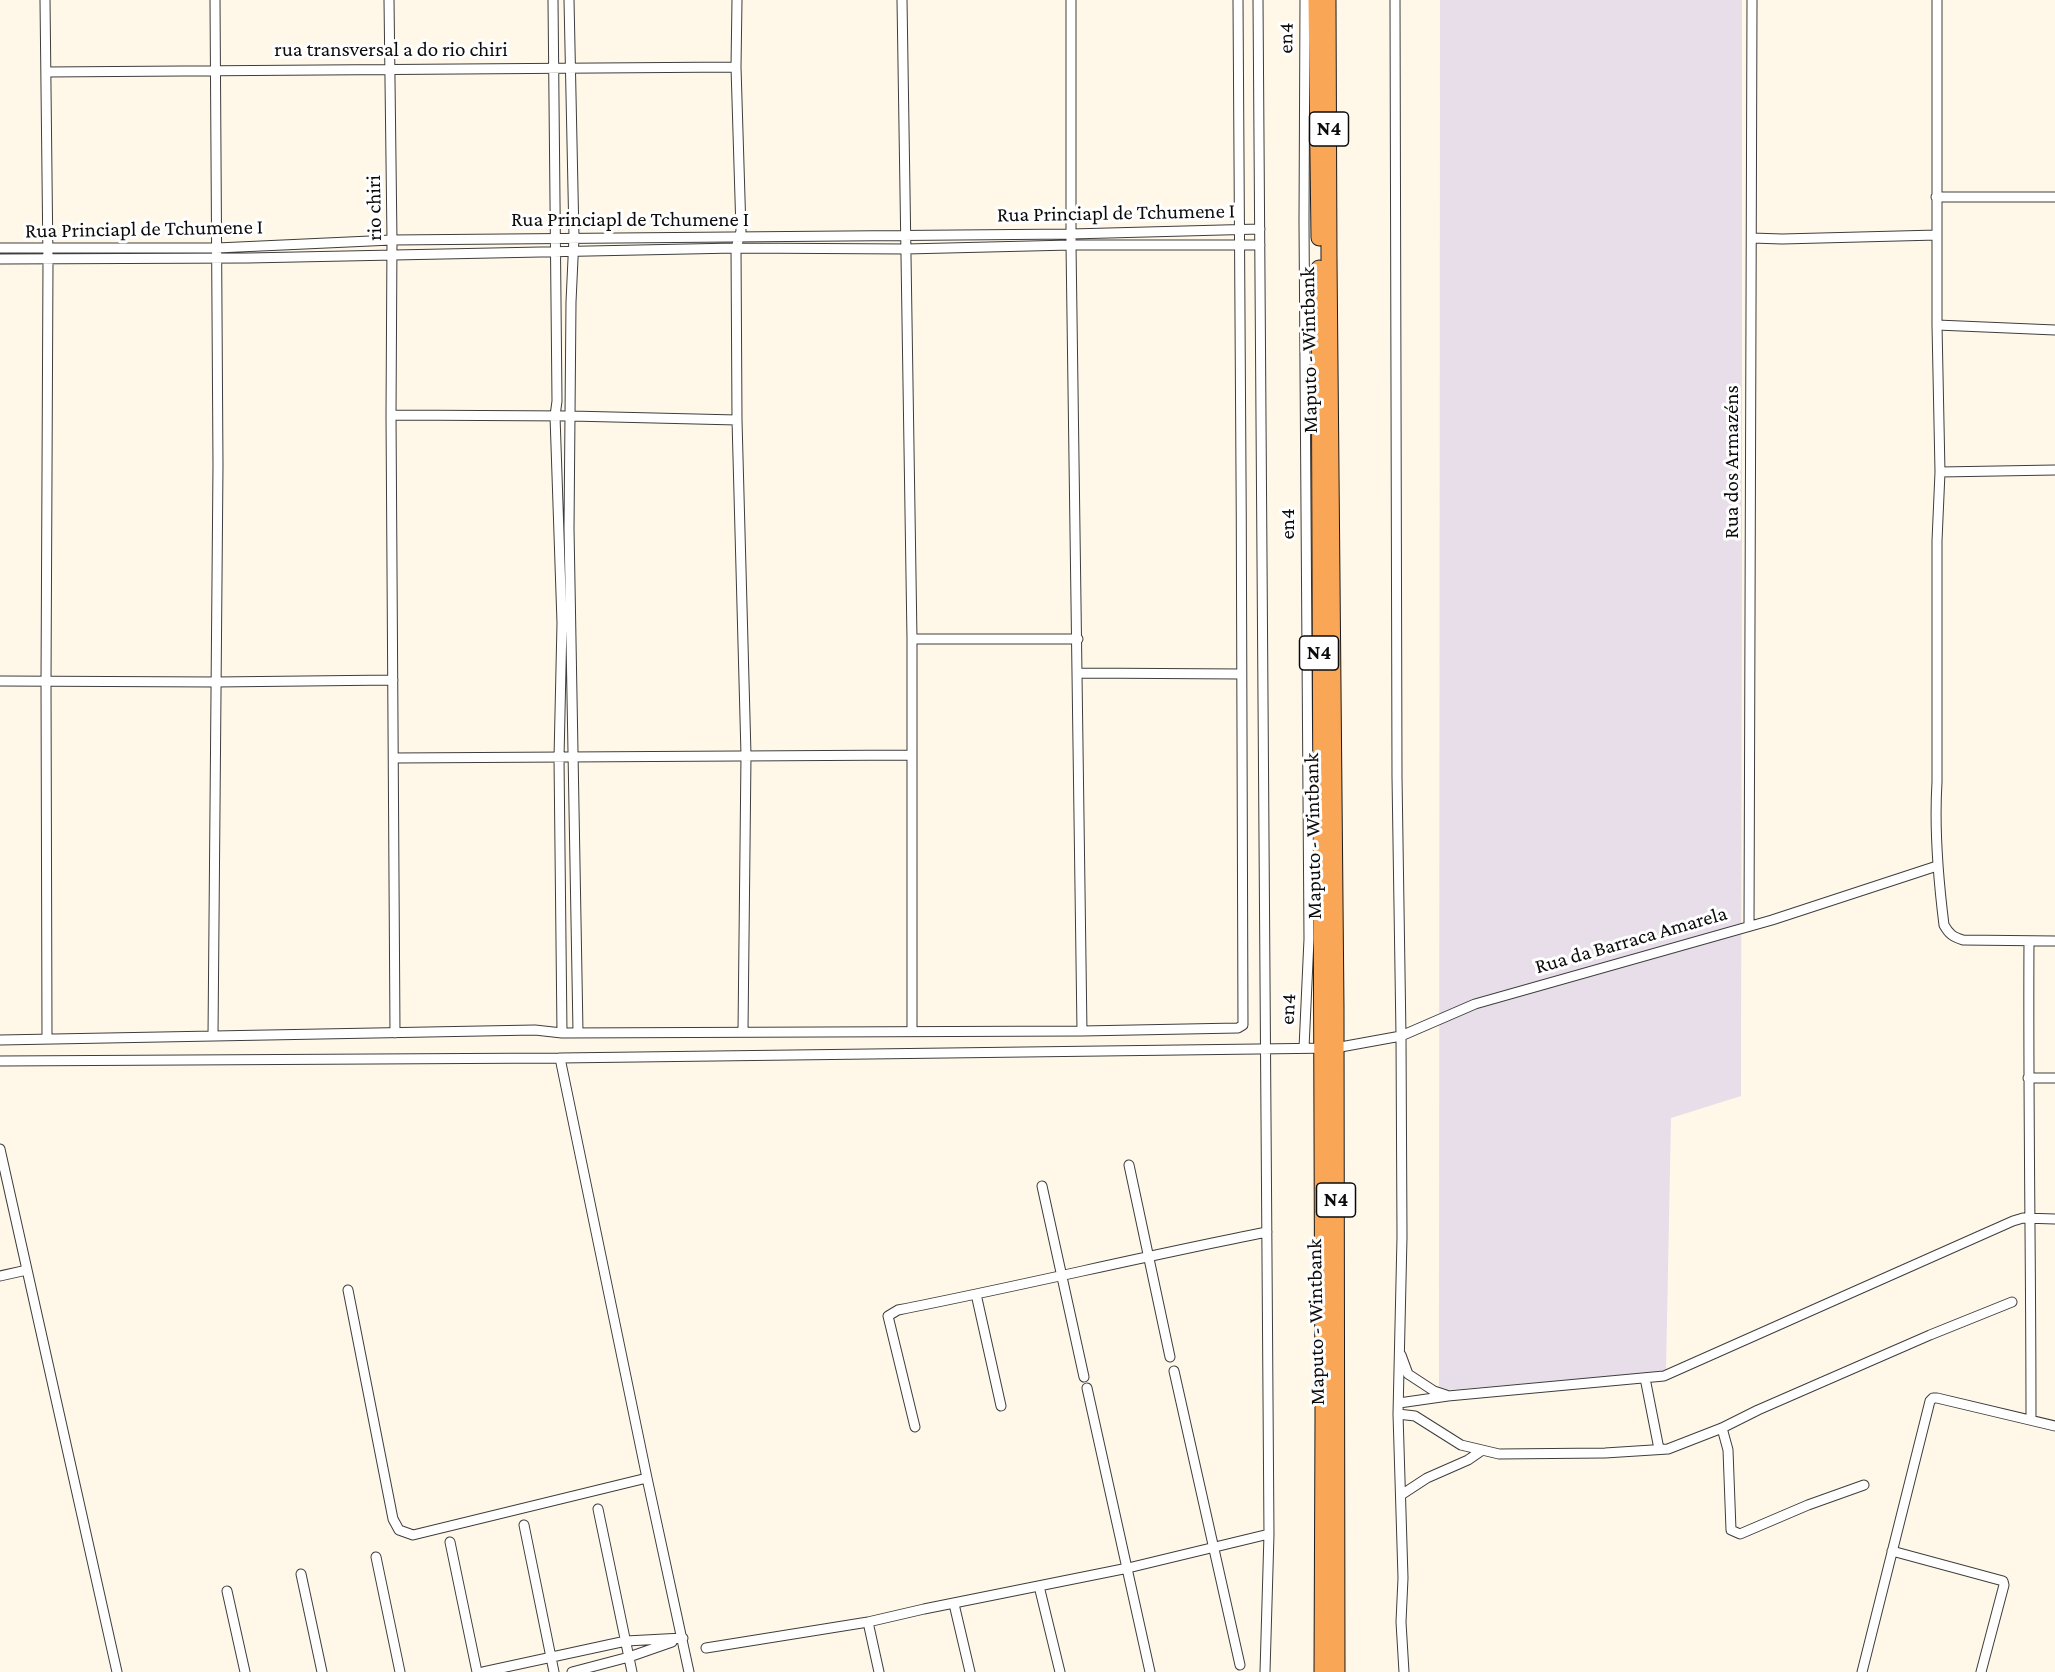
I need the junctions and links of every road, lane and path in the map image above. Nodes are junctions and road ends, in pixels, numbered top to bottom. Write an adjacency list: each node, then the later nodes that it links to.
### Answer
1 (45, 0): 22 (street)
2 (215, 0): 21 (street)
3 (389, 0): 20 (street, rio chiri)
4 (553, 0): 17 (street)
5 (569, 0): 18 (street)
6 (737, 0): 19 (street)
7 (902, 0): 28 (street)
8 (1071, 0): 27 (street)
9 (1238, 0): 25 (street)
10 (1258, 0): 26 (street)
11 (1305, 0): 84 (street, en4)
12 (1317, 0): 85 (highway, Maputo - Wintbank / N4)
13 (1328, 0): 85 (highway, Maputo - Wintbank / N4)
14 (1395, 0): 81 (street)
15 (1752, 0): 33 (street, Rua dos Armazéns)
16 (1937, 0): 23 (street)
17 (555, 67): 18 (street, rua transversal a do rio chiri); 20 (street, rua transversal a do rio chiri); 32 (street)
18 (570, 67): 19 (street, rua transversal a do rio chiri); 30 (street)
19 (736, 67): 31 (street)
20 (389, 68): 21 (street, rua transversal a do rio chiri); 34 (street, rio chiri)
21 (215, 70): 22 (street, rua transversal a do rio chiri); 40 (street)
22 (46, 72): 39 (street)
23 (1936, 197): 24 (street); 29 (street)
24 (2055, 197)
25 (1240, 228): 26 (street, Rua Princiapl de Tchumene I); 27 (street, Rua Princiapl de Tchumene I); 35 (street)
26 (1260, 229): 37 (street)
27 (1071, 234): 28 (street, Rua Princiapl de Tchumene I); 36 (street)
28 (906, 235): 31 (street, Rua Princiapl de Tchumene I); 42 (street)
29 (1937, 235): 33 (street); 49 (street)
30 (574, 237): 31 (street, Rua Princiapl de Tchumene I); 32 (street, Rua Princiapl de Tchumene I); 44 (street)
31 (739, 237): 41 (street)
32 (557, 238): 34 (street, Rua Princiapl de Tchumene I); 43 (street)
33 (1752, 238): 71 (street, Rua dos Armazéns)
34 (392, 240): 40 (street, Rua Princiapl de Tchumene I); 45 (street, rio chiri)
35 (1241, 244): 36 (street, Rua Princiapl de Tchumene I); 37 (street, Rua Princiapl de Tchumene I); 60 (street)
36 (1071, 245): 42 (street, Rua Princiapl de Tchumene I); 58 (street)
37 (1260, 245): 86 (street)
38 (0, 248): 39 (street, Rua Princiapl de Tchumene I)
39 (48, 248): 40 (street, Rua Princiapl de Tchumene I); 48 (street)
40 (217, 248): 46 (street)
41 (736, 248): 42 (street, Rua Princiapl de Tchumene I); 44 (street, Rua Princiapl de Tchumene I); 54 (street)
42 (906, 249): 57 (street)
43 (556, 251): 44 (street, Rua Princiapl de Tchumene I); 45 (street, Rua Princiapl de Tchumene I); 52 (street)
44 (573, 251): 53 (street)
45 (392, 255): 46 (street, Rua Princiapl de Tchumene I); 51 (street, rio chiri)
46 (216, 258): 48 (street, Rua Princiapl de Tchumene I); 64 (street)
47 (0, 259): 48 (street, Rua Princiapl de Tchumene I)
48 (48, 259): 63 (street)
49 (1937, 325): 50 (street); 56 (street)
50 (2055, 330)
51 (391, 415): 52 (street); 61 (street, rio chiri)
52 (555, 416): 53 (street); 68 (street)
53 (571, 416): 54 (street); 69 (street)
54 (737, 420): 65 (street)
55 (2055, 470): 56 (street)
56 (1940, 472): 70 (street)
57 (912, 639): 58 (street); 66 (street)
58 (1078, 639): 59 (street)
59 (1079, 673): 60 (street); 76 (street)
60 (1241, 674): 76 (street)
61 (393, 680): 64 (street); 67 (street, rio chiri)
62 (0, 681): 63 (street)
63 (46, 681): 64 (street); 82 (street)
64 (216, 682): 80 (street)
65 (746, 755): 66 (street); 69 (street); 75 (street)
66 (912, 755): 74 (street)
67 (394, 758): 68 (street); 78 (street, rio chiri)
68 (559, 758): 69 (street); 79 (street)
69 (573, 758): 77 (street)
70 (1937, 866): 71 (street, Rua da Barraca Amarela); 72 (street)
71 (1749, 925): 81 (street, Rua da Barraca Amarela)
72 (2029, 941): 73 (street); 89 (street)
73 (2055, 941)
74 (912, 1030): 75 (street); 76 (street)
75 (743, 1031): 77 (street)
76 (1082, 1031)
77 (578, 1032): 79 (street)
78 (395, 1033): 79 (street); 80 (street)
79 (562, 1033)
80 (213, 1035): 82 (street)
81 (1401, 1036): 85 (street, Rua da Barraca Amarela); 104 (street)
82 (47, 1039): 83 (street)
83 (0, 1040)
84 (1304, 1048): 85 (street, Rua da Barraca Amarela); 86 (street, Rua da Barraca Amarela)
85 (1328, 1048): 157 (highway, Maputo - Wintbank / N4); 158 (highway, Maputo - Wintbank / N4)
86 (1266, 1049): 87 (street, Rua da Barraca Amarela); 96 (street)
87 (560, 1058): 88 (street, Rua da Barraca Amarela); 120 (street)
88 (0, 1060)
89 (2028, 1078): 90 (street); 94 (street)
90 (2055, 1078)
91 (0, 1149): 98 (street)
92 (1129, 1165): 97 (street)
93 (1042, 1186): 99 (street)
94 (2031, 1218): 95 (street); 108 (street); 114 (street)
95 (2055, 1219)
96 (1267, 1233): 97 (street); 125 (street)
97 (1147, 1256): 99 (street); 105 (street)
98 (27, 1270): 100 (street); 142 (street)
99 (1063, 1275): 102 (street); 107 (street)
100 (0, 1276)
101 (348, 1290): 120 (street)
102 (976, 1294): 112 (street); 116 (street)
103 (2012, 1302): 117 (street)
104 (1399, 1350): 110 (street); 111 (street)
105 (1170, 1357)
106 (1174, 1371): 127 (street)
107 (1084, 1377)
108 (1645, 1378): 110 (street); 118 (street)
109 (1087, 1388): 130 (street)
110 (1448, 1396): 111 (street)
111 (1399, 1403): 113 (street)
112 (1001, 1406)
113 (1398, 1414): 119 (street); 122 (street)
114 (2031, 1420): 115 (street); 128 (street)
115 (2055, 1426)
116 (915, 1427)
117 (1722, 1428): 118 (street); 121 (street)
118 (1659, 1449): 119 (street)
119 (1481, 1451): 122 (street)
120 (647, 1478): 136 (street)
121 (1864, 1485)
122 (1401, 1495): 159 (street)
123 (598, 1509): 137 (street)
124 (524, 1525): 140 (street)
125 (1269, 1534): 127 (street); 156 (street)
126 (450, 1542): 146 (street)
127 (1214, 1548): 130 (street); 141 (street)
128 (1892, 1551): 160 (street); 161 (street)
129 (376, 1557): 145 (street)
130 (1128, 1568): 132 (street); 155 (street)
131 (301, 1574): 144 (street)
132 (1040, 1586): 134 (street); 154 (street)
133 (227, 1591): 143 (street)
134 (954, 1604): 135 (street); 153 (street)
135 (868, 1622): 138 (street); 152 (street)
136 (683, 1638): 137 (street); 139 (street); 151 (street)
137 (626, 1641): 139 (street); 140 (street)
138 (706, 1648)
139 (629, 1657): 149 (street); 150 (street)
140 (551, 1658): 147 (street); 148 (street)
141 (1240, 1665)
142 (117, 1672)
143 (245, 1672)
144 (322, 1672)
145 (400, 1672)
146 (477, 1672)
147 (483, 1672)
148 (554, 1672)
149 (572, 1672)
150 (632, 1672)
151 (689, 1672)
152 (879, 1672)
153 (970, 1672)
154 (1060, 1672)
155 (1150, 1672)
156 (1265, 1672)
157 (1322, 1672)
158 (1336, 1672)
159 (1404, 1672)
160 (1862, 1672)
161 (1981, 1672)

